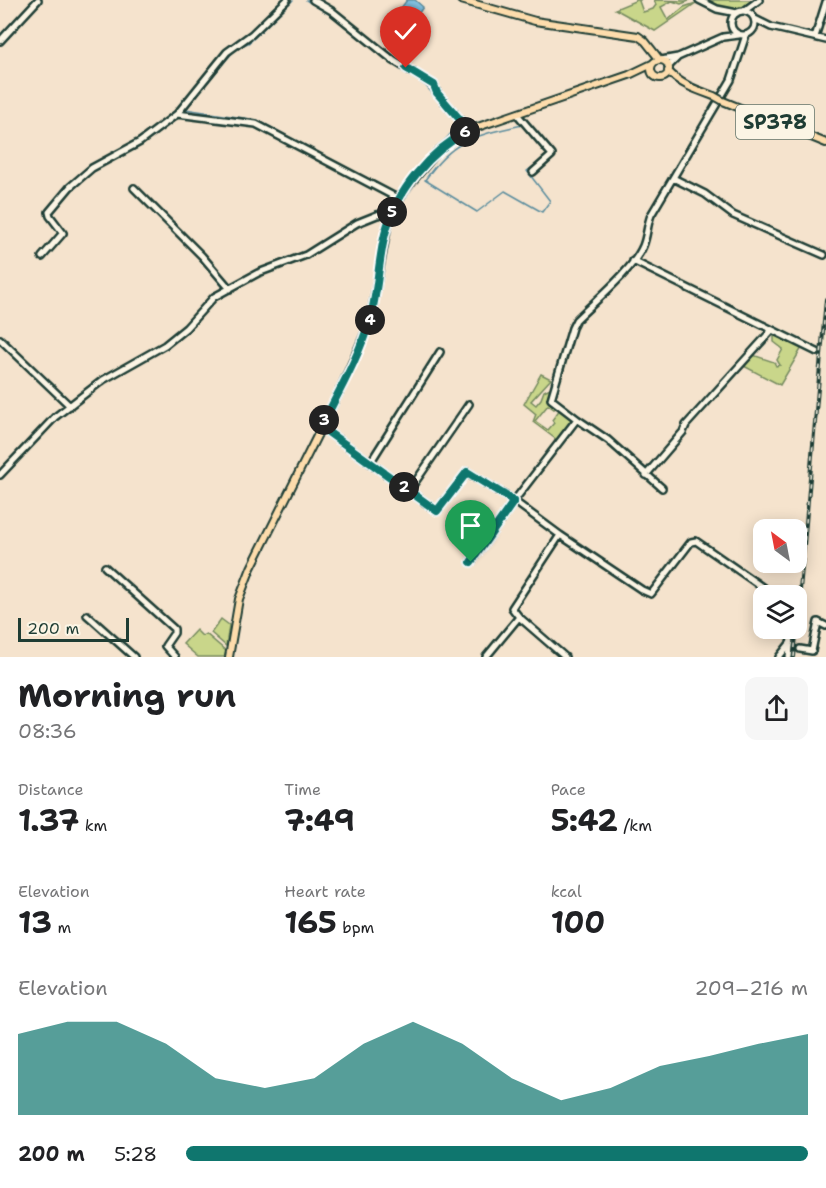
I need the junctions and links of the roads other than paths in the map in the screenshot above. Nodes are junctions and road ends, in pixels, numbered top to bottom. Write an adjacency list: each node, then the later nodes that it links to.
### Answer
1 (38, 0): 18 (street)
2 (287, 0): 26 (street)
3 (313, 0): 28 (street)
4 (461, 0): 21 (main road)
5 (699, 0): 8 (street)
6 (760, 0): 9 (street); 11 (street)
7 (826, 2): 16 (street)
8 (717, 9): 10 (street); 12 (street)
9 (744, 11): 10 (street); 11 (street)
10 (737, 13): 12 (street)
11 (754, 18): 13 (street); 14 (street)
12 (731, 24): 15 (street); 17 (street)
13 (771, 27): 14 (street); 16 (street)
14 (749, 34): 15 (street); 31 (street)
15 (739, 35): 17 (street)
16 (815, 37): 19 (street)
17 (723, 38): 20 (street)
18 (0, 40)
19 (826, 40)
20 (678, 57): 21 (street); 22 (street)
21 (657, 62): 22 (main road, SP378); 23 (main road); 24 (main road)
22 (668, 69): 24 (main road); 25 (main road, SP378)
23 (629, 75): 24 (main road); 27 (main road)
24 (657, 77): 25 (main road, SP378)
25 (685, 85): 29 (main road, SP378, bridge)
26 (177, 114): 33 (street); 36 (street)
27 (517, 114): 28 (main road); 30 (street)
28 (469, 130): 33 (main road)
29 (826, 143)
30 (533, 172)
31 (673, 178): 35 (street); 37 (street)
32 (134, 188): 38 (street)
33 (399, 199): 34 (main road)
34 (392, 212): 38 (street); 46 (main road)
35 (824, 255)
36 (42, 257)
37 (633, 261): 39 (street); 45 (street)
38 (230, 289): 44 (street)
39 (772, 330): 42 (street); 49 (street)
40 (0, 339): 44 (street)
41 (440, 352): 47 (street)
42 (817, 352)
43 (469, 404): 51 (street)
44 (70, 406): 48 (street)
45 (577, 419): 49 (street); 52 (street)
46 (321, 427): 47 (street); 65 (main road)
47 (370, 463): 51 (street)
48 (0, 475)
49 (646, 475): 50 (street)
50 (662, 488)
51 (409, 491): 52 (street)
52 (514, 501): 53 (street); 54 (street)
53 (560, 535): 56 (street); 58 (street)
54 (471, 562)
55 (105, 567): 64 (street)
56 (759, 585)
57 (87, 615): 63 (street)
58 (519, 616): 66 (street); 67 (street)
59 (826, 626): 62 (street)
60 (791, 639): 61 (street)
61 (791, 642): 68 (street); 69 (street)
62 (800, 649)
63 (134, 657)
64 (175, 657)
65 (229, 657)
66 (486, 657)
67 (565, 657)
68 (779, 657)
69 (789, 657)

